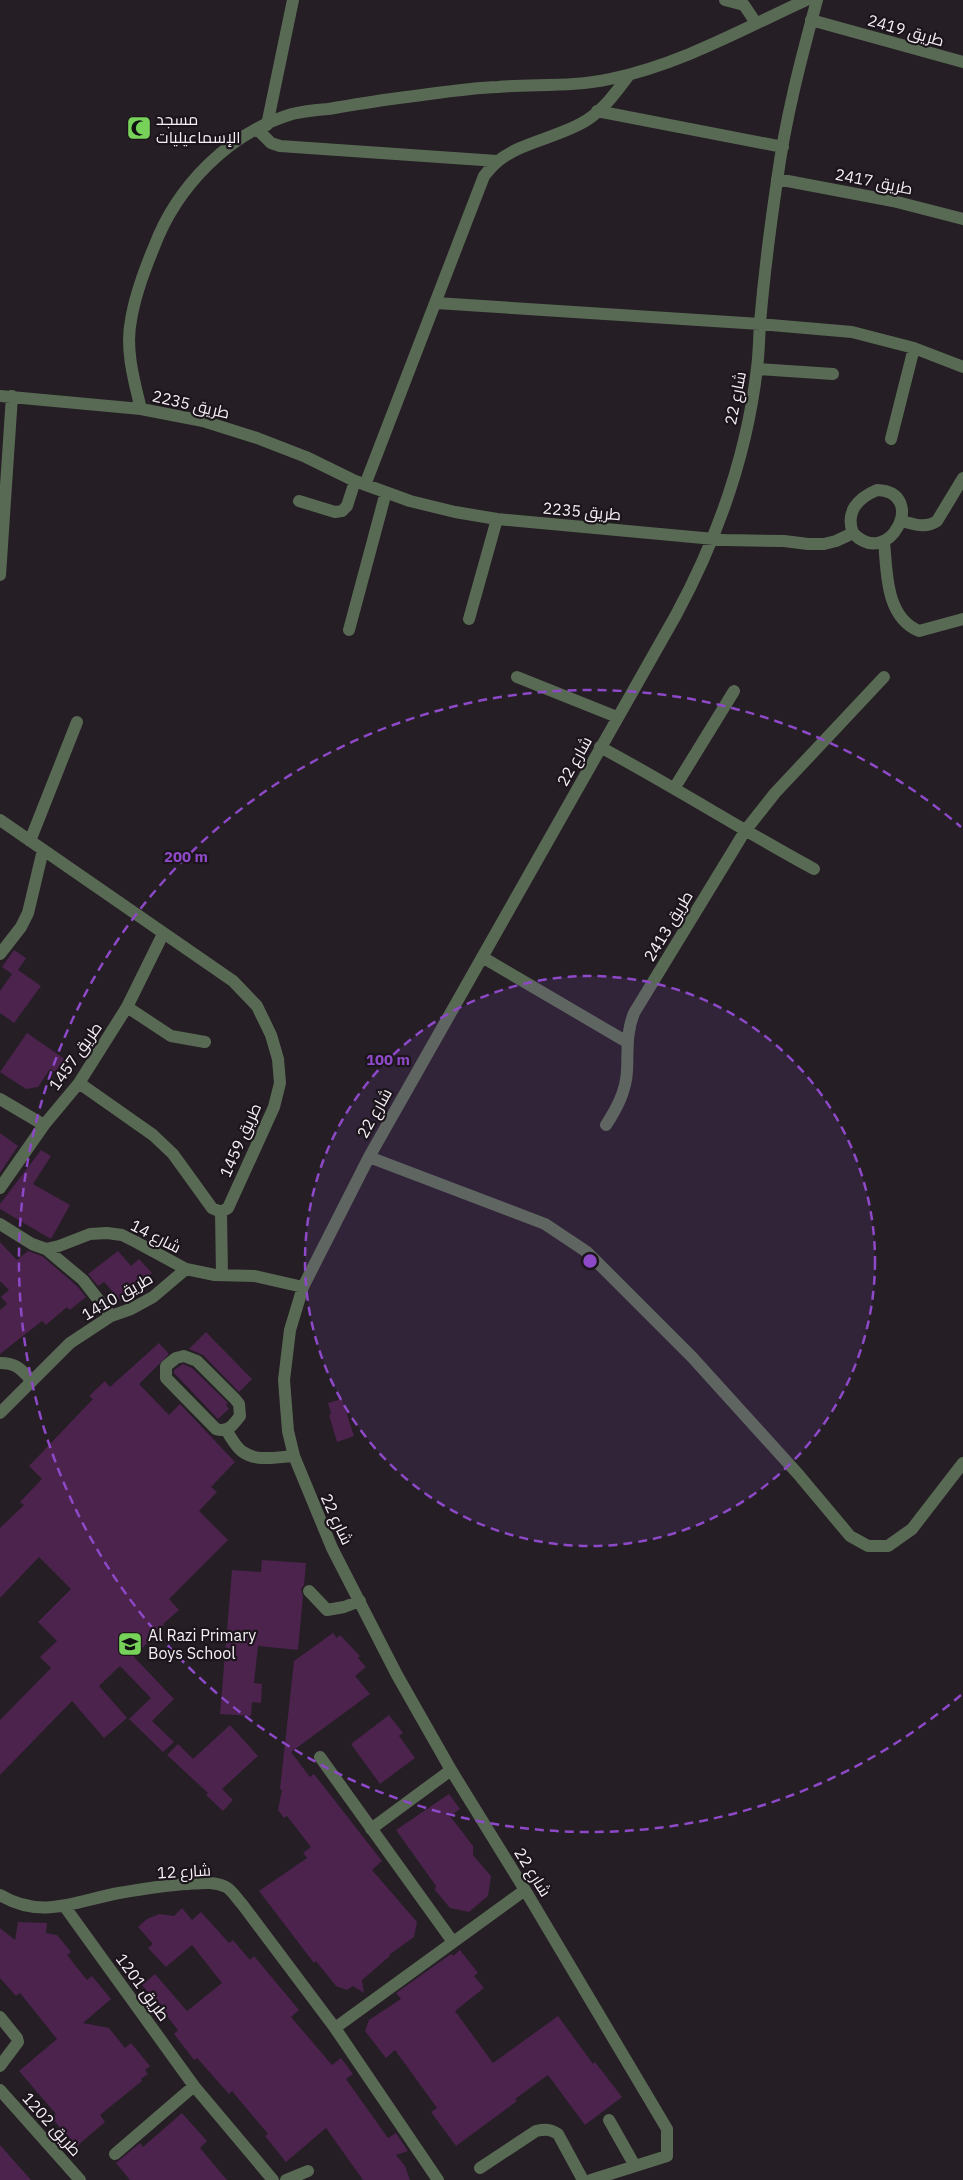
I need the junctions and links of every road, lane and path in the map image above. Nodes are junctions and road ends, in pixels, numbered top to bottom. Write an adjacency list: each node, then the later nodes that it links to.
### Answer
1 (293, 0): 10 (street)
2 (725, 0): 6 (street)
3 (806, 0): 6 (street)
4 (817, 0): 5 (street, شارع 22)
5 (811, 20): 7 (street, طريق 2419); 11 (street, شارع 22)
6 (756, 23): 8 (street)
7 (963, 62)
8 (629, 75): 9 (street); 10 (street)
9 (597, 111): 11 (street); 12 (street)
10 (262, 127): 12 (street); 22 (street)
11 (783, 147): 13 (street, شارع 22)
12 (497, 161): 15 (street)
13 (777, 179): 14 (street, طريق 2417); 16 (street, شارع 22)
14 (963, 219)
15 (436, 303): 16 (street); 25 (street)
16 (760, 324): 17 (street); 19 (street, شارع 22)
17 (914, 348): 18 (street); 23 (street)
18 (963, 368)
19 (757, 369): 20 (street); 31 (street, شارع 22)
20 (833, 374)
21 (6, 396): 22 (street, طريق 2235); 33 (street)
22 (141, 409): 25 (street, طريق 2235)
23 (891, 439)
24 (963, 478): 29 (street)
25 (360, 483): 26 (street, طريق 2235); 27 (street)
26 (386, 492): 28 (street, طريق 2235); 36 (street)
27 (299, 501)
28 (497, 519): 31 (street, طريق 2235); 34 (street)
29 (901, 521): 30 (street); 32 (street)
30 (853, 533): 31 (street, طريق 2235); 32 (street)
31 (711, 538): 40 (street, شارع 22)
32 (884, 541): 35 (street)
33 (0, 575)
34 (469, 619)
35 (963, 619)
36 (349, 630)
37 (884, 677): 45 (street, طريق 2413)
38 (516, 678): 40 (street)
39 (734, 691): 43 (street)
40 (617, 717): 42 (street, شارع 22)
41 (77, 722): 46 (street)
42 (600, 747): 43 (street); 51 (street, شارع 22)
43 (675, 787): 45 (street)
44 (0, 820): 46 (street, طريق 1459)
45 (745, 831): 48 (street); 54 (street, طريق 2413)
46 (30, 841): 47 (street, طريق 1459)
47 (43, 850): 49 (street, طريق 1459); 50 (street)
48 (814, 870)
49 (163, 934): 52 (street, طريق 1457); 61 (street, طريق 1459)
50 (0, 954)
51 (482, 957): 54 (street); 59 (street, شارع 22)
52 (127, 1007): 53 (street); 55 (street, طريق 1457)
53 (205, 1042)
54 (627, 1042): 58 (street, طريق 2413)
55 (79, 1084): 57 (street, طريق 1457); 61 (street, طريق 1459)
56 (0, 1099): 57 (street)
57 (44, 1124): 60 (street, طريق 1457)
58 (606, 1125)
59 (369, 1156): 66 (street, شارع 22); 73 (street)
60 (0, 1188)
61 (221, 1212): 65 (street)
62 (0, 1224): 63 (street)
63 (46, 1249): 64 (street, شارع 14); 67 (street)
64 (186, 1269): 65 (street); 67 (street, طريق 1410)
65 (222, 1275): 66 (street)
66 (303, 1287): 72 (street, شارع 22)
67 (111, 1316): 69 (street, طريق 1410)
68 (0, 1363): 69 (street)
69 (31, 1380): 70 (street, طريق 1410)
70 (0, 1413)
71 (226, 1430): 71 (street); 72 (street)
72 (294, 1456): 75 (street, شارع 22)
73 (963, 1464)
74 (309, 1591): 75 (street)
75 (360, 1601): 77 (street, شارع 22)
76 (320, 1758): 78 (street)
77 (451, 1770): 78 (street); 79 (street, شارع 22)
78 (371, 1829): 82 (street)
79 (525, 1890): 82 (street); 90 (street, شارع 22)
80 (0, 1895): 81 (street, شارع 12)
81 (65, 1907): 84 (street, شارع 12); 86 (street, طريق 1201)
82 (452, 1942): 84 (street)
83 (0, 2017): 85 (street)
84 (335, 2028): 96 (street, شارع 12)
85 (0, 2066)
86 (194, 2086): 89 (street); 94 (street, طريق 1201)
87 (0, 2090): 93 (street, طريق 1202)
88 (609, 2120): 90 (street)
89 (115, 2154)
90 (635, 2166): 98 (street)
91 (480, 2168): 97 (street)
92 (308, 2171): 95 (street)
93 (80, 2180)
94 (273, 2180)
95 (286, 2180)
96 (438, 2180)
97 (583, 2180)
98 (590, 2180)

